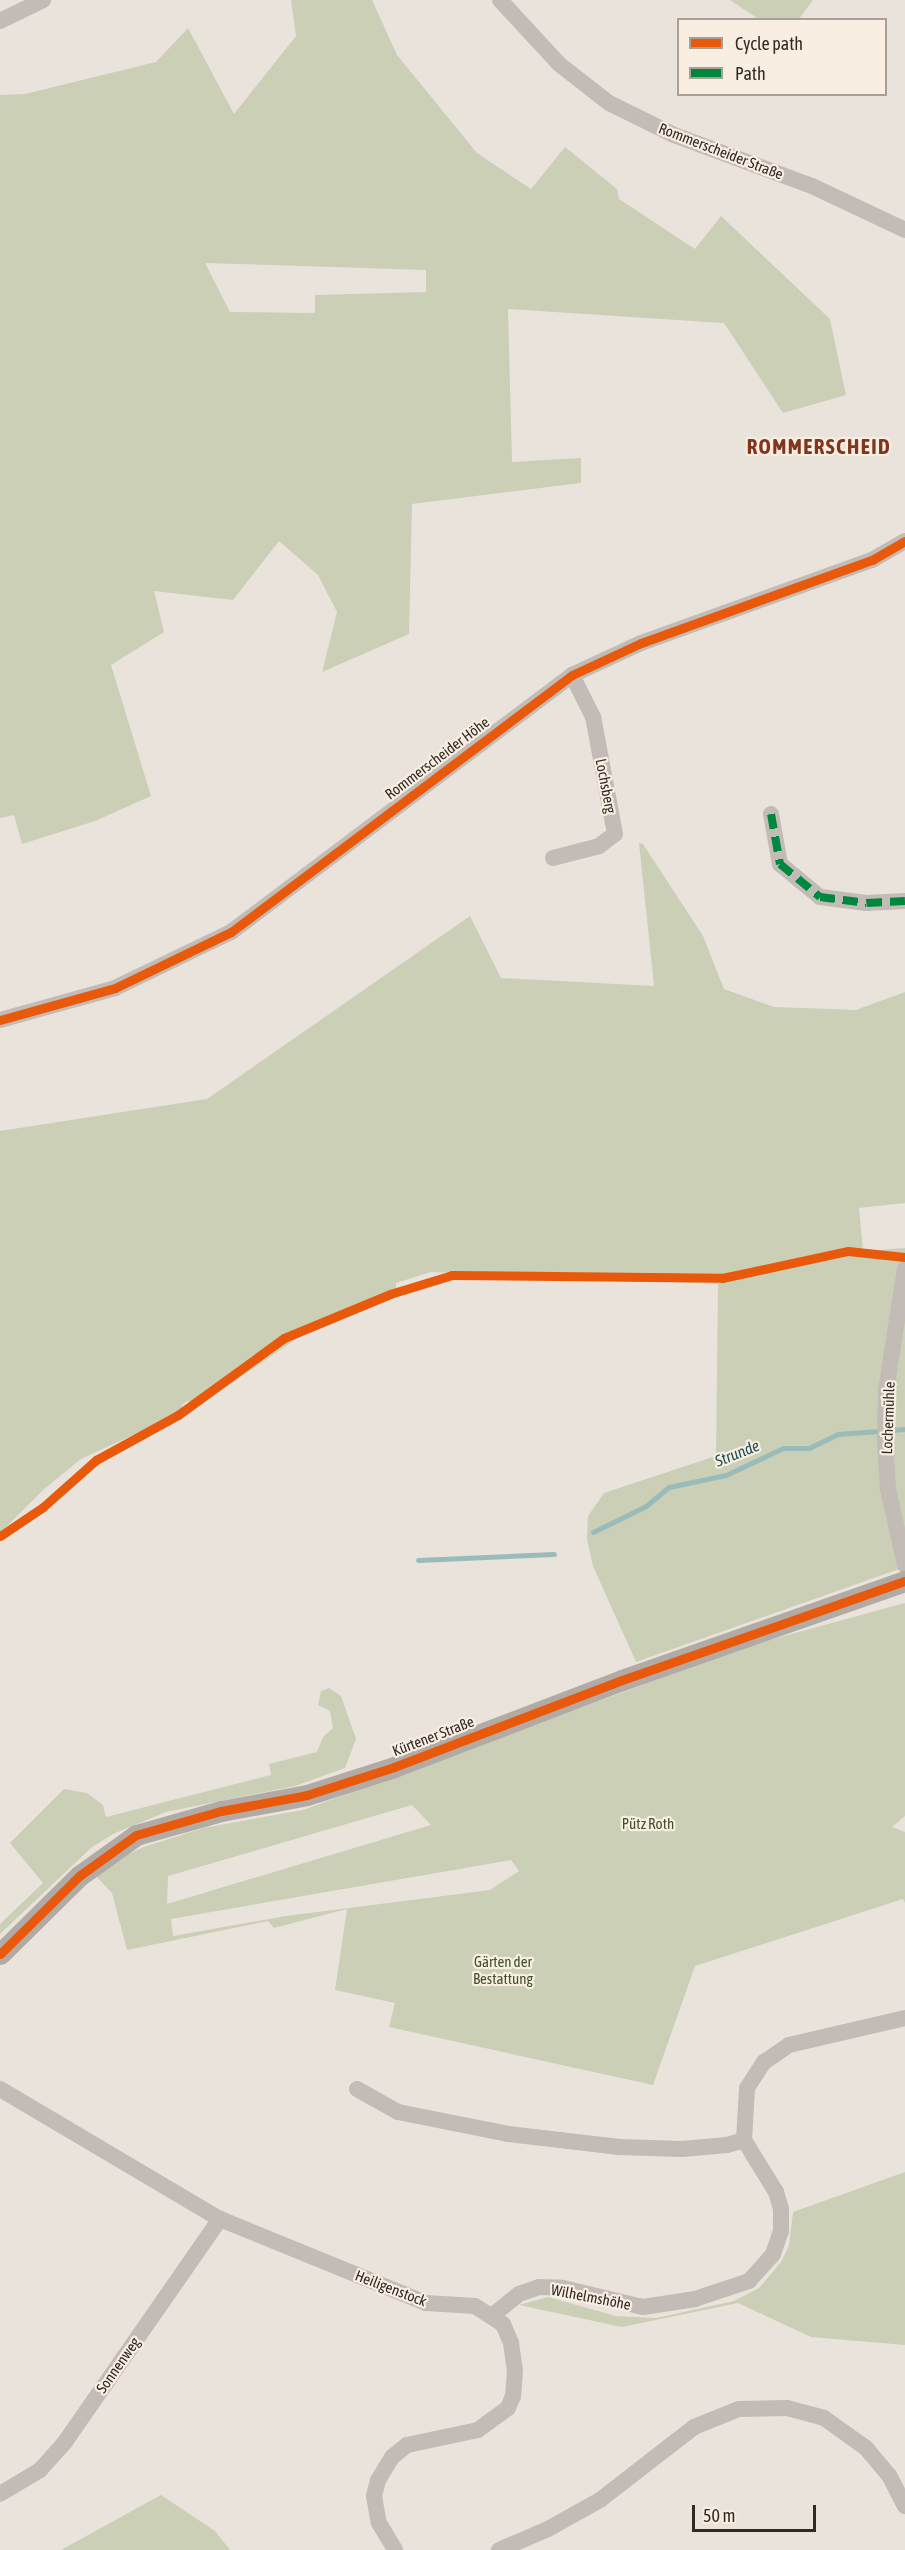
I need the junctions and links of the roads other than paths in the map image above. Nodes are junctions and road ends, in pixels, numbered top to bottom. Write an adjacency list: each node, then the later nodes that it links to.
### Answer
1 (43, 0): 3 (street)
2 (500, 0): 4 (street, Rommerscheider Straße)
3 (0, 21)
4 (905, 230)
5 (905, 541): 6 (street, Rommerscheider Höhe)
6 (572, 675): 8 (street, Lochsberg); 10 (street, Rommerscheider Höhe)
7 (771, 814): 9 (street)
8 (554, 858)
9 (905, 901)
10 (0, 1020)
11 (905, 1269): 12 (street, Lochermühle)
12 (905, 1565)
13 (905, 1581): 14 (main road, Kürtener Straße)
14 (0, 1954)
15 (905, 2018): 18 (street)
16 (0, 2089): 19 (street, Heiligenstock)
17 (357, 2089): 18 (street)
18 (744, 2140): 20 (street, Wilhelmshöhe)
19 (220, 2219): 20 (street, Heiligenstock); 21 (street, Sonnenweg)
20 (493, 2315): 23 (street)
21 (0, 2494)
22 (905, 2506): 24 (street)
23 (395, 2550)
24 (499, 2550)

